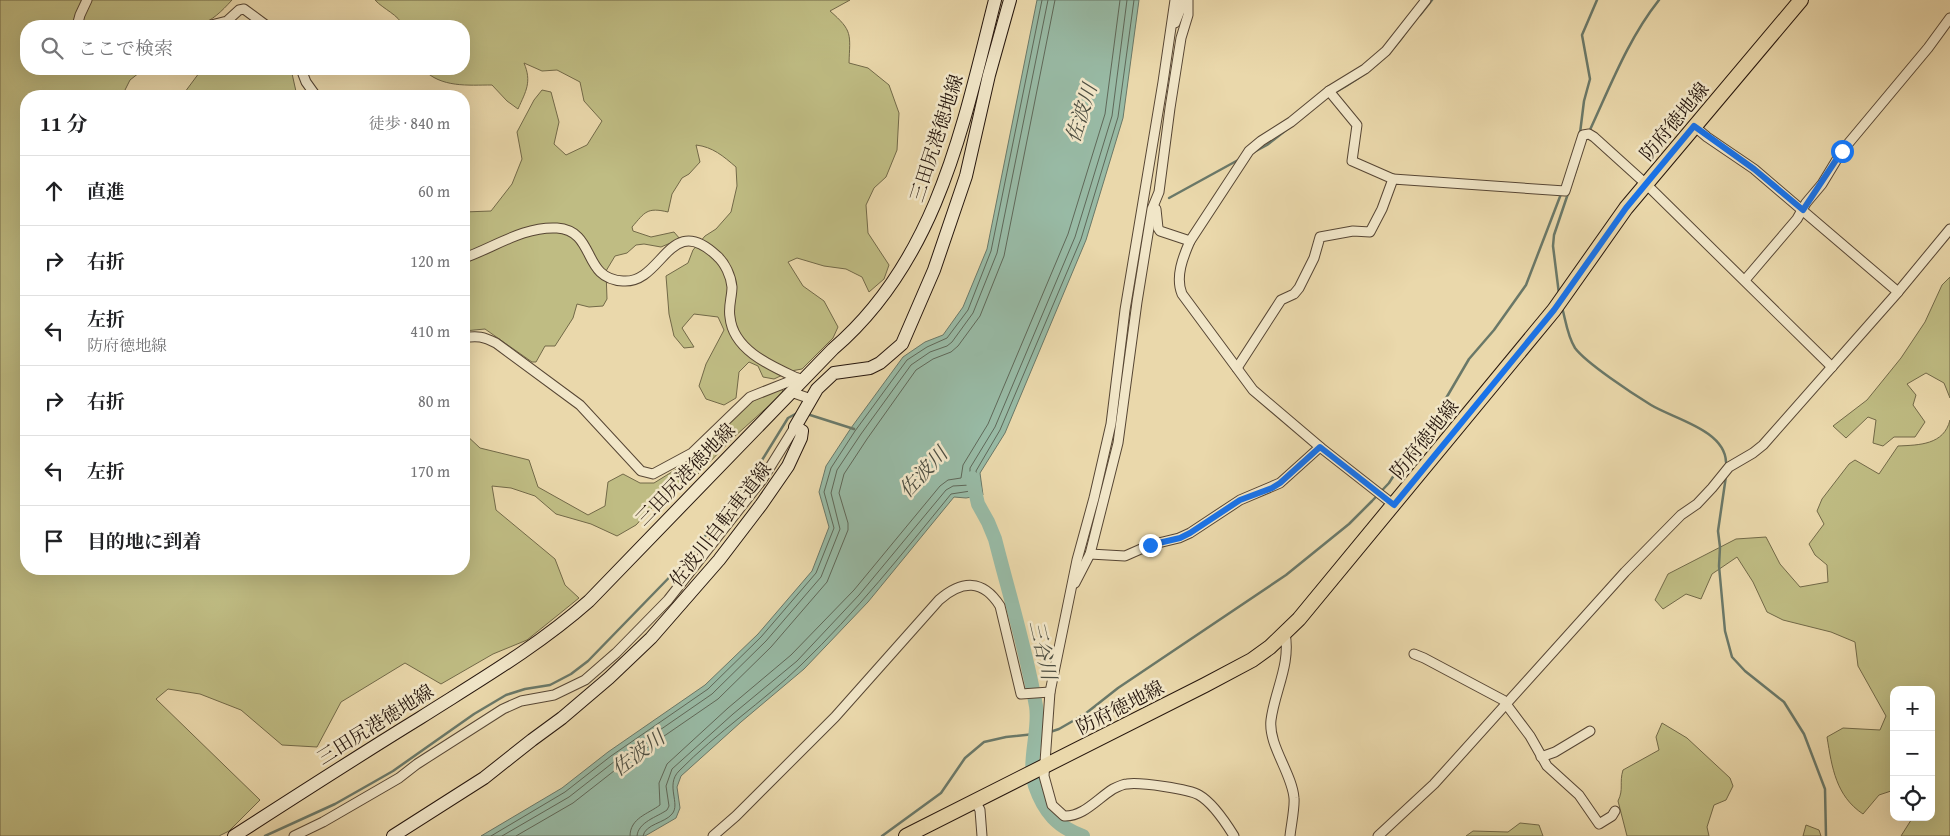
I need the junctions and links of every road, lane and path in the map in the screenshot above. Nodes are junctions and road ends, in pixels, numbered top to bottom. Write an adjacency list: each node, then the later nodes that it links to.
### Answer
1 (87, 0): 10 (street)
2 (1175, 0): 13 (street)
3 (1184, 0): 13 (street)
4 (1188, 0): 21 (street)
5 (1426, 0): 16 (street)
6 (1801, 0): 17 (main road, 防府徳地線)
7 (994, 3): 8 (street); 31 (main road, 三田尻港徳地線)
8 (1009, 5): 33 (main road)
9 (1950, 18): 22 (street)
10 (79, 20)
11 (229, 20): 12 (street)
12 (259, 20)
13 (1171, 26): 18 (street)
14 (303, 75): 15 (street)
15 (312, 90)
16 (1331, 94): 19 (street); 24 (street)
17 (1694, 126): 20 (main road, 防府徳地線); 22 (street)
18 (1150, 160): 21 (street); 38 (street)
19 (1394, 178): 20 (street); 30 (street)
20 (1646, 184): 26 (street); 36 (main road, 防府徳地線)
21 (1155, 203): 24 (street); 37 (street)
22 (1803, 210): 26 (street); 27 (street)
23 (1950, 229): 27 (street)
24 (1190, 241): 30 (street)
25 (470, 255): 31 (street)
26 (1745, 280): 29 (street)
27 (1898, 292): 29 (street)
28 (470, 337): 31 (street)
29 (1832, 366): 42 (street)
30 (1237, 368): 35 (street)
31 (800, 379): 32 (main road, 三田尻港徳地線)
32 (791, 392): 33 (street); 49 (main road, 三田尻港徳地線)
33 (809, 403): 34 (main road)
34 (797, 424): 50 (street); 51 (main road, 佐波川自転車道線)
35 (1320, 447): 36 (street); 37 (street)
36 (1394, 505): 39 (main road, 防府徳地線)
37 (1090, 554): 38 (street)
38 (1072, 584): 41 (street)
39 (1285, 634): 45 (main road, 防府徳地線); 56 (street)
40 (1414, 654): 42 (street)
41 (1050, 692): 45 (street); 52 (street)
42 (1506, 704): 44 (street); 57 (street)
43 (1590, 731): 44 (street)
44 (1541, 757): 47 (street)
45 (1037, 770): 46 (main road, 防府徳地線); 55 (street)
46 (974, 801): 48 (main road, 防府徳地線); 54 (street)
47 (1615, 811)
48 (923, 832): 53 (main road, 防府徳地線)
49 (234, 836)
50 (294, 836)
51 (392, 836)
52 (713, 836)
53 (906, 836)
54 (982, 836)
55 (1234, 836)
56 (1290, 836)
57 (1378, 836)

